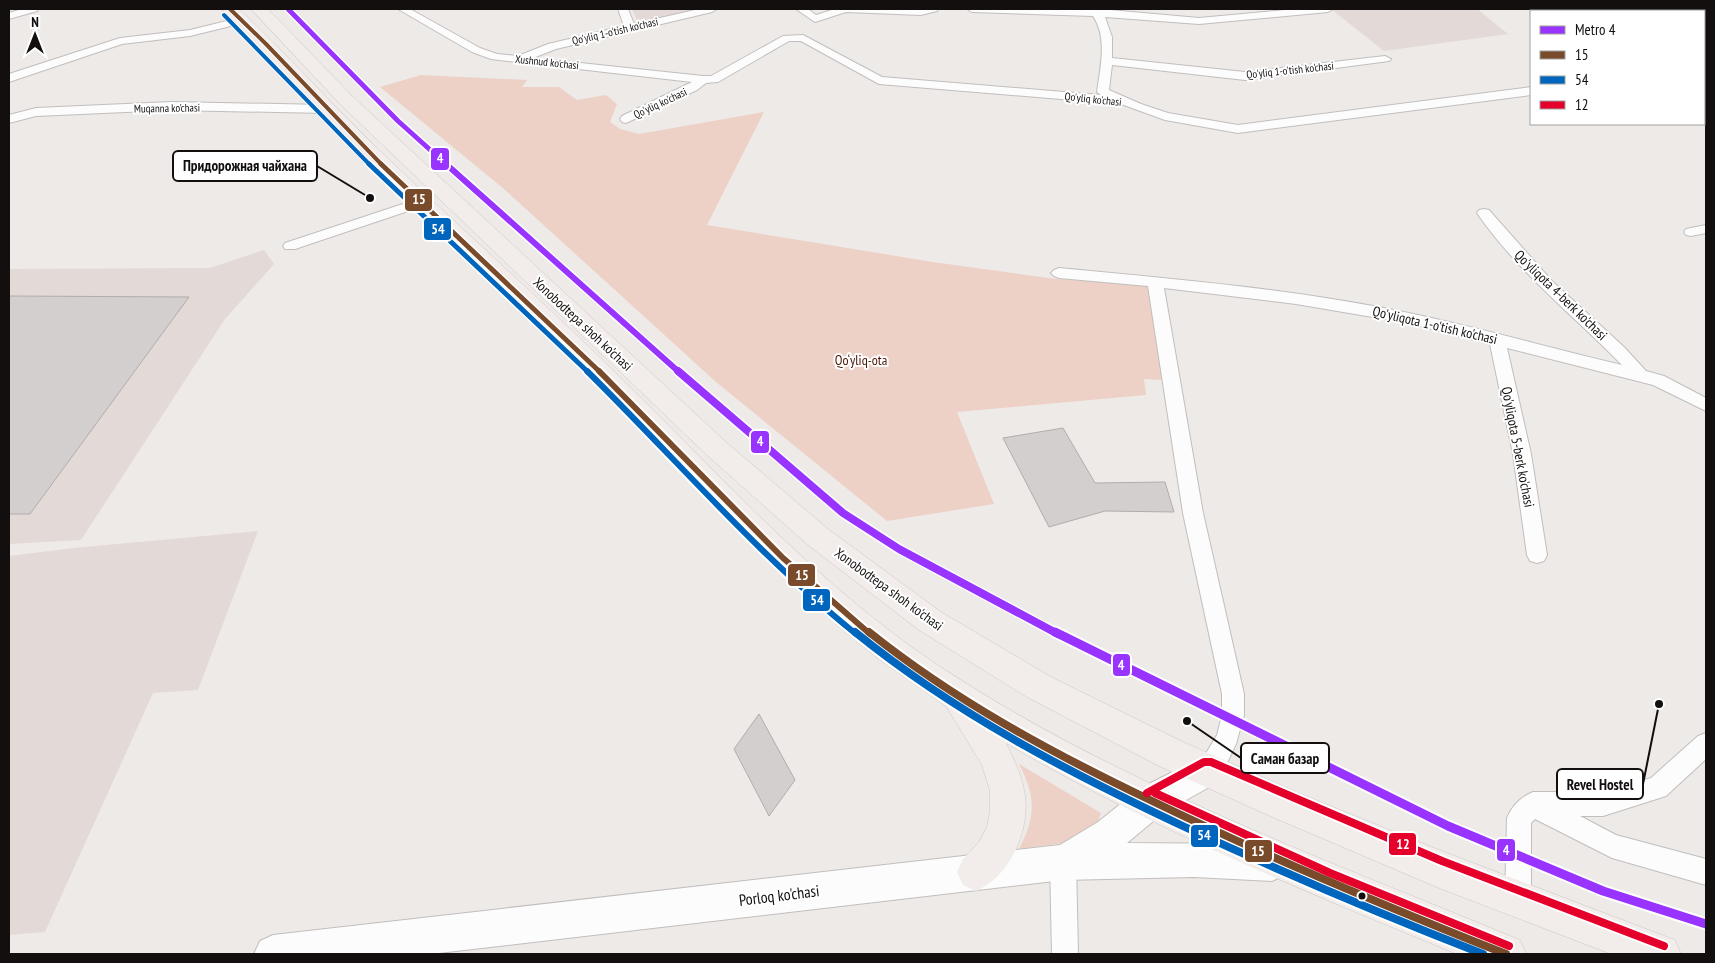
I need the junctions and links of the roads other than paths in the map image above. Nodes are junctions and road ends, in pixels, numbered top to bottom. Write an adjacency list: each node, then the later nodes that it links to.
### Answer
1 (33, 9): 11 (street)
2 (403, 9): 13 (street, Xushnud ko'chasi)
3 (623, 9): 12 (street)
4 (712, 9): 12 (street, Qo'yliq 1-o'tish ko'chasi)
5 (801, 9): 6 (street)
6 (933, 9)
7 (972, 9): 9 (street)
8 (1328, 9): 9 (street)
9 (1095, 11): 15 (street)
10 (244, 13): 16 (street); 20 (highway, Xonobodtepa shoh ko'chasi); 23 (highway, Xonobodtepa shoh ko'chasi)
11 (9, 16)
12 (630, 28): 13 (street, Qo'yliq 1-o'tish ko'chasi)
13 (520, 59): 17 (street, Xushnud ko'chasi)
14 (1385, 59): 15 (street, Qo'yliq 1-o'tish ko'chasi)
15 (1105, 61): 19 (street)
16 (9, 78)
17 (699, 83): 19 (street, Qo'yliq ko'chasi); 21 (street, Qo'yliq ko'chasi)
18 (1530, 91): 19 (street, Qo'yliq ko'chasi)
19 (1123, 101)
20 (326, 109): 22 (street, Muqanna ko'chasi); 23 (highway, Xonobodtepa shoh ko'chasi)
21 (626, 118)
22 (9, 119)
23 (433, 197): 27 (street); 34 (highway, Xonobodtepa shoh ko'chasi); 36 (highway, Xonobodtepa shoh ko'chasi)
24 (1484, 212): 31 (street, Qo'yliqota 4-berk ko'chasi)
25 (1706, 229): 26 (street)
26 (1691, 232)
27 (290, 246)
28 (1059, 273): 29 (street, Qo'yliqota 1-o'tish ko'chasi)
29 (1155, 282): 30 (street, Qo'yliqota 1-o'tish ko'chasi); 36 (street)
30 (1497, 339): 31 (street, Qo'yliqota 1-o'tish ko'chasi); 33 (street, Qo'yliqota 5-berk ko'chasi)
31 (1640, 375): 32 (street, Qo'yliqota 1-o'tish ko'chasi)
32 (1706, 405)
33 (1536, 555)
34 (955, 694): 37 (highway, Xonobodtepa shoh ko'chasi); 41 (highway)
35 (1706, 744): 38 (street)
36 (1208, 770): 37 (main road); 43 (highway, Xonobodtepa shoh ko'chasi)
37 (1151, 801): 39 (main road); 40 (highway, Xonobodtepa shoh ko'chasi)
38 (1533, 804): 42 (street); 43 (street)
39 (1063, 862): 40 (main road, Porloq ko'chasi); 41 (main road, Porloq ko'chasi); 46 (street)
40 (1287, 864): 44 (highway, Xonobodtepa shoh ko'chasi)
41 (976, 872): 45 (main road, Porloq ko'chasi)
42 (1706, 872)
43 (1518, 900): 48 (highway, Xonobodtepa shoh ko'chasi)
44 (1444, 941): 47 (highway, Xonobodtepa shoh ko'chasi)
45 (274, 954)
46 (1065, 954)
47 (1506, 954)
48 (1661, 954)

